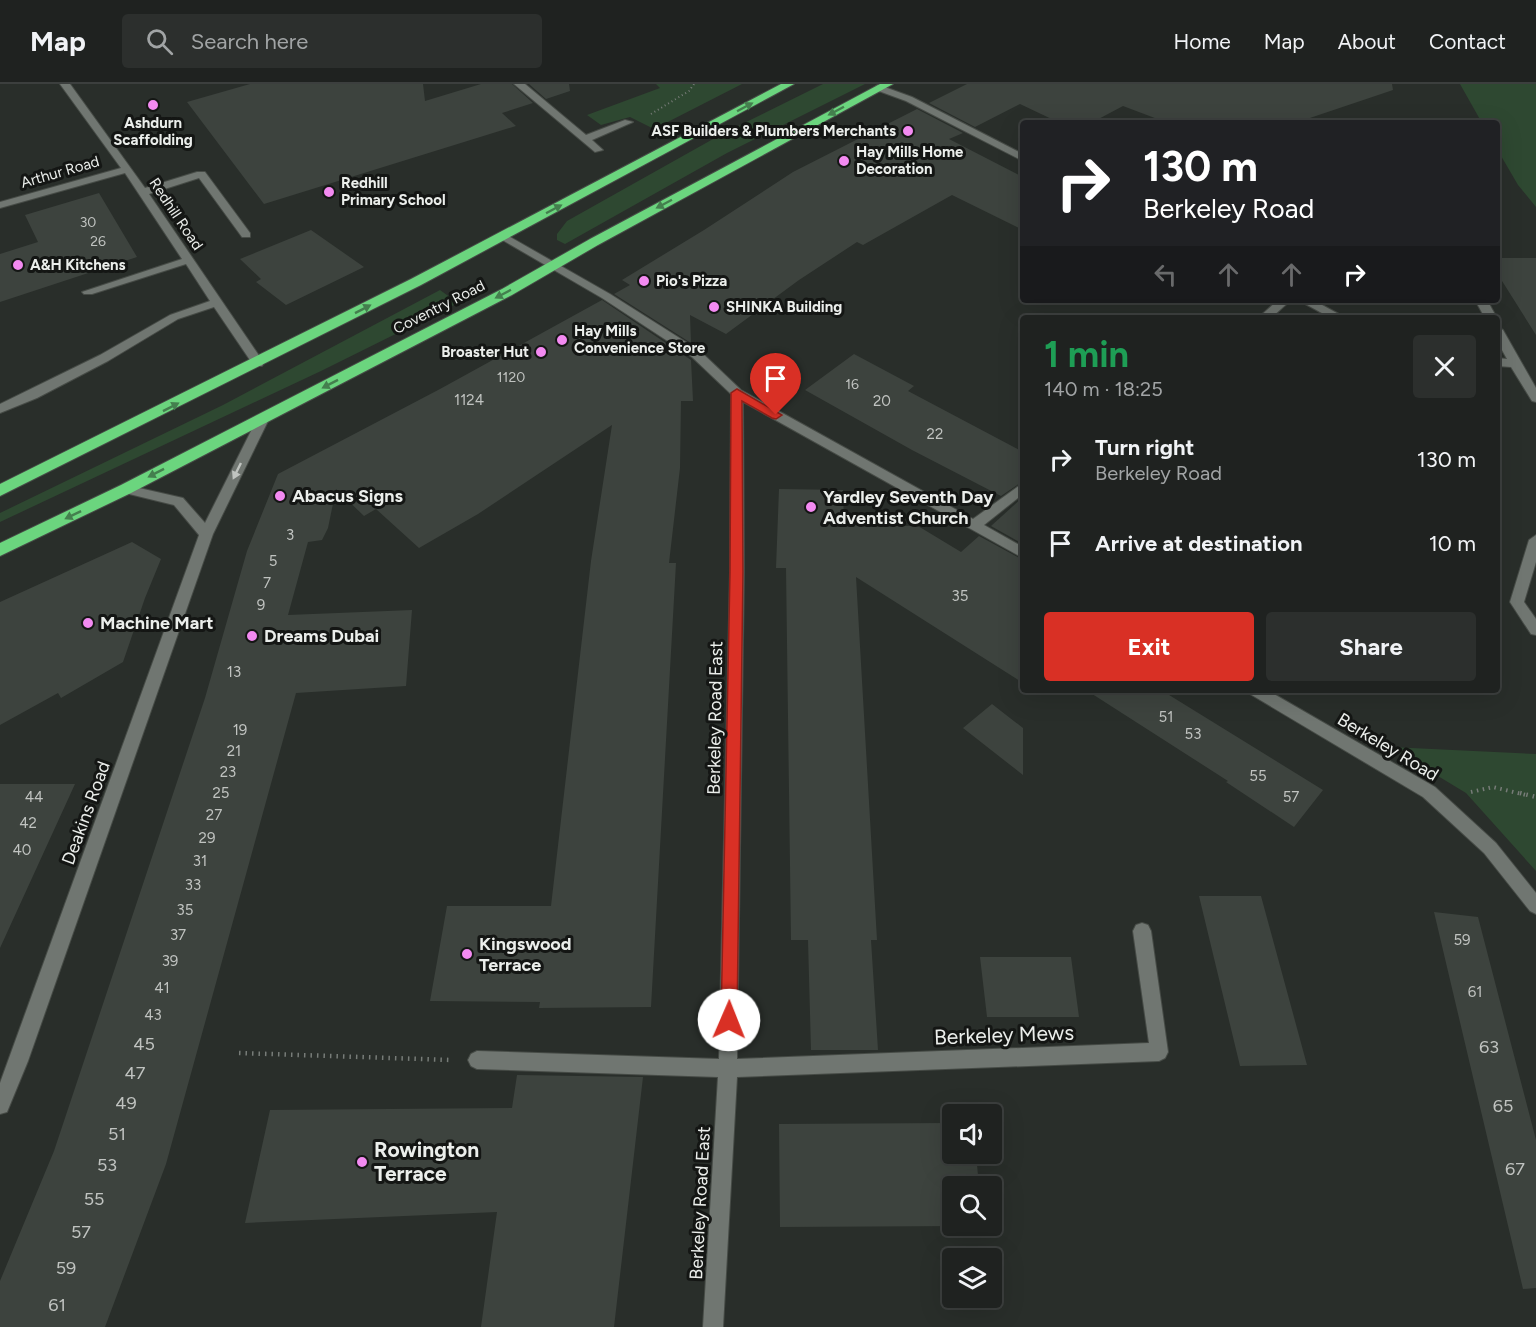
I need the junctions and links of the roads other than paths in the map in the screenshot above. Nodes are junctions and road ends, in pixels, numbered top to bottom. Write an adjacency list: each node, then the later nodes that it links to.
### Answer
1 (65, 84): 9 (street, Redhill Road)
2 (519, 84): 6 (street)
3 (789, 84): 13 (highway, Coventry Road, one-way to 3)
4 (883, 86): 8 (street); 15 (highway, Coventry Road, one-way to 15)
5 (628, 122): 6 (street)
6 (585, 139): 7 (street)
7 (598, 150)
8 (1020, 156)
9 (127, 169): 10 (street, Redhill Road); 11 (street, Arthur Road)
10 (144, 192): 12 (street); 14 (street, Redhill Road)
11 (0, 205)
12 (246, 235)
13 (503, 236): 15 (street); 24 (highway, Coventry Road, one-way to 13)
14 (189, 260): 16 (street); 17 (street, Redhill Road)
15 (554, 265): 26 (street); 29 (highway, Coventry Road, one-way to 29)
16 (88, 292)
17 (217, 302): 24 (street, Redhill Road); 28 (street)
18 (1282, 303): 20 (street)
19 (1310, 303): 21 (street)
20 (1268, 315)
21 (1334, 315)
22 (1500, 336): 25 (street)
23 (1500, 362): 25 (street)
24 (258, 363): 32 (highway, Coventry Road, one-way to 24)
25 (1515, 364): 27 (street)
26 (737, 393): 33 (street); 43 (street, Berkeley Road East)
27 (1536, 398)
28 (0, 409)
29 (263, 419): 30 (highway, Coventry Road, one-way to 30); 34 (street, Deakins Road, one-way to 34)
30 (126, 489): 34 (street); 36 (highway, Coventry Road, one-way to 36)
31 (1020, 489): 33 (street)
32 (0, 491)
33 (975, 525): 37 (street)
34 (206, 534): 44 (street, Deakins Road)
35 (1536, 540): 38 (street)
36 (0, 550)
37 (1020, 551)
38 (1536, 630)
39 (1260, 693): 40 (street, Berkeley Road)
40 (1536, 906)
41 (1142, 931): 43 (street, Berkeley Mews)
42 (477, 1060): 43 (street)
43 (728, 1068): 45 (street, Berkeley Road East)
44 (0, 1105)
45 (713, 1327)

